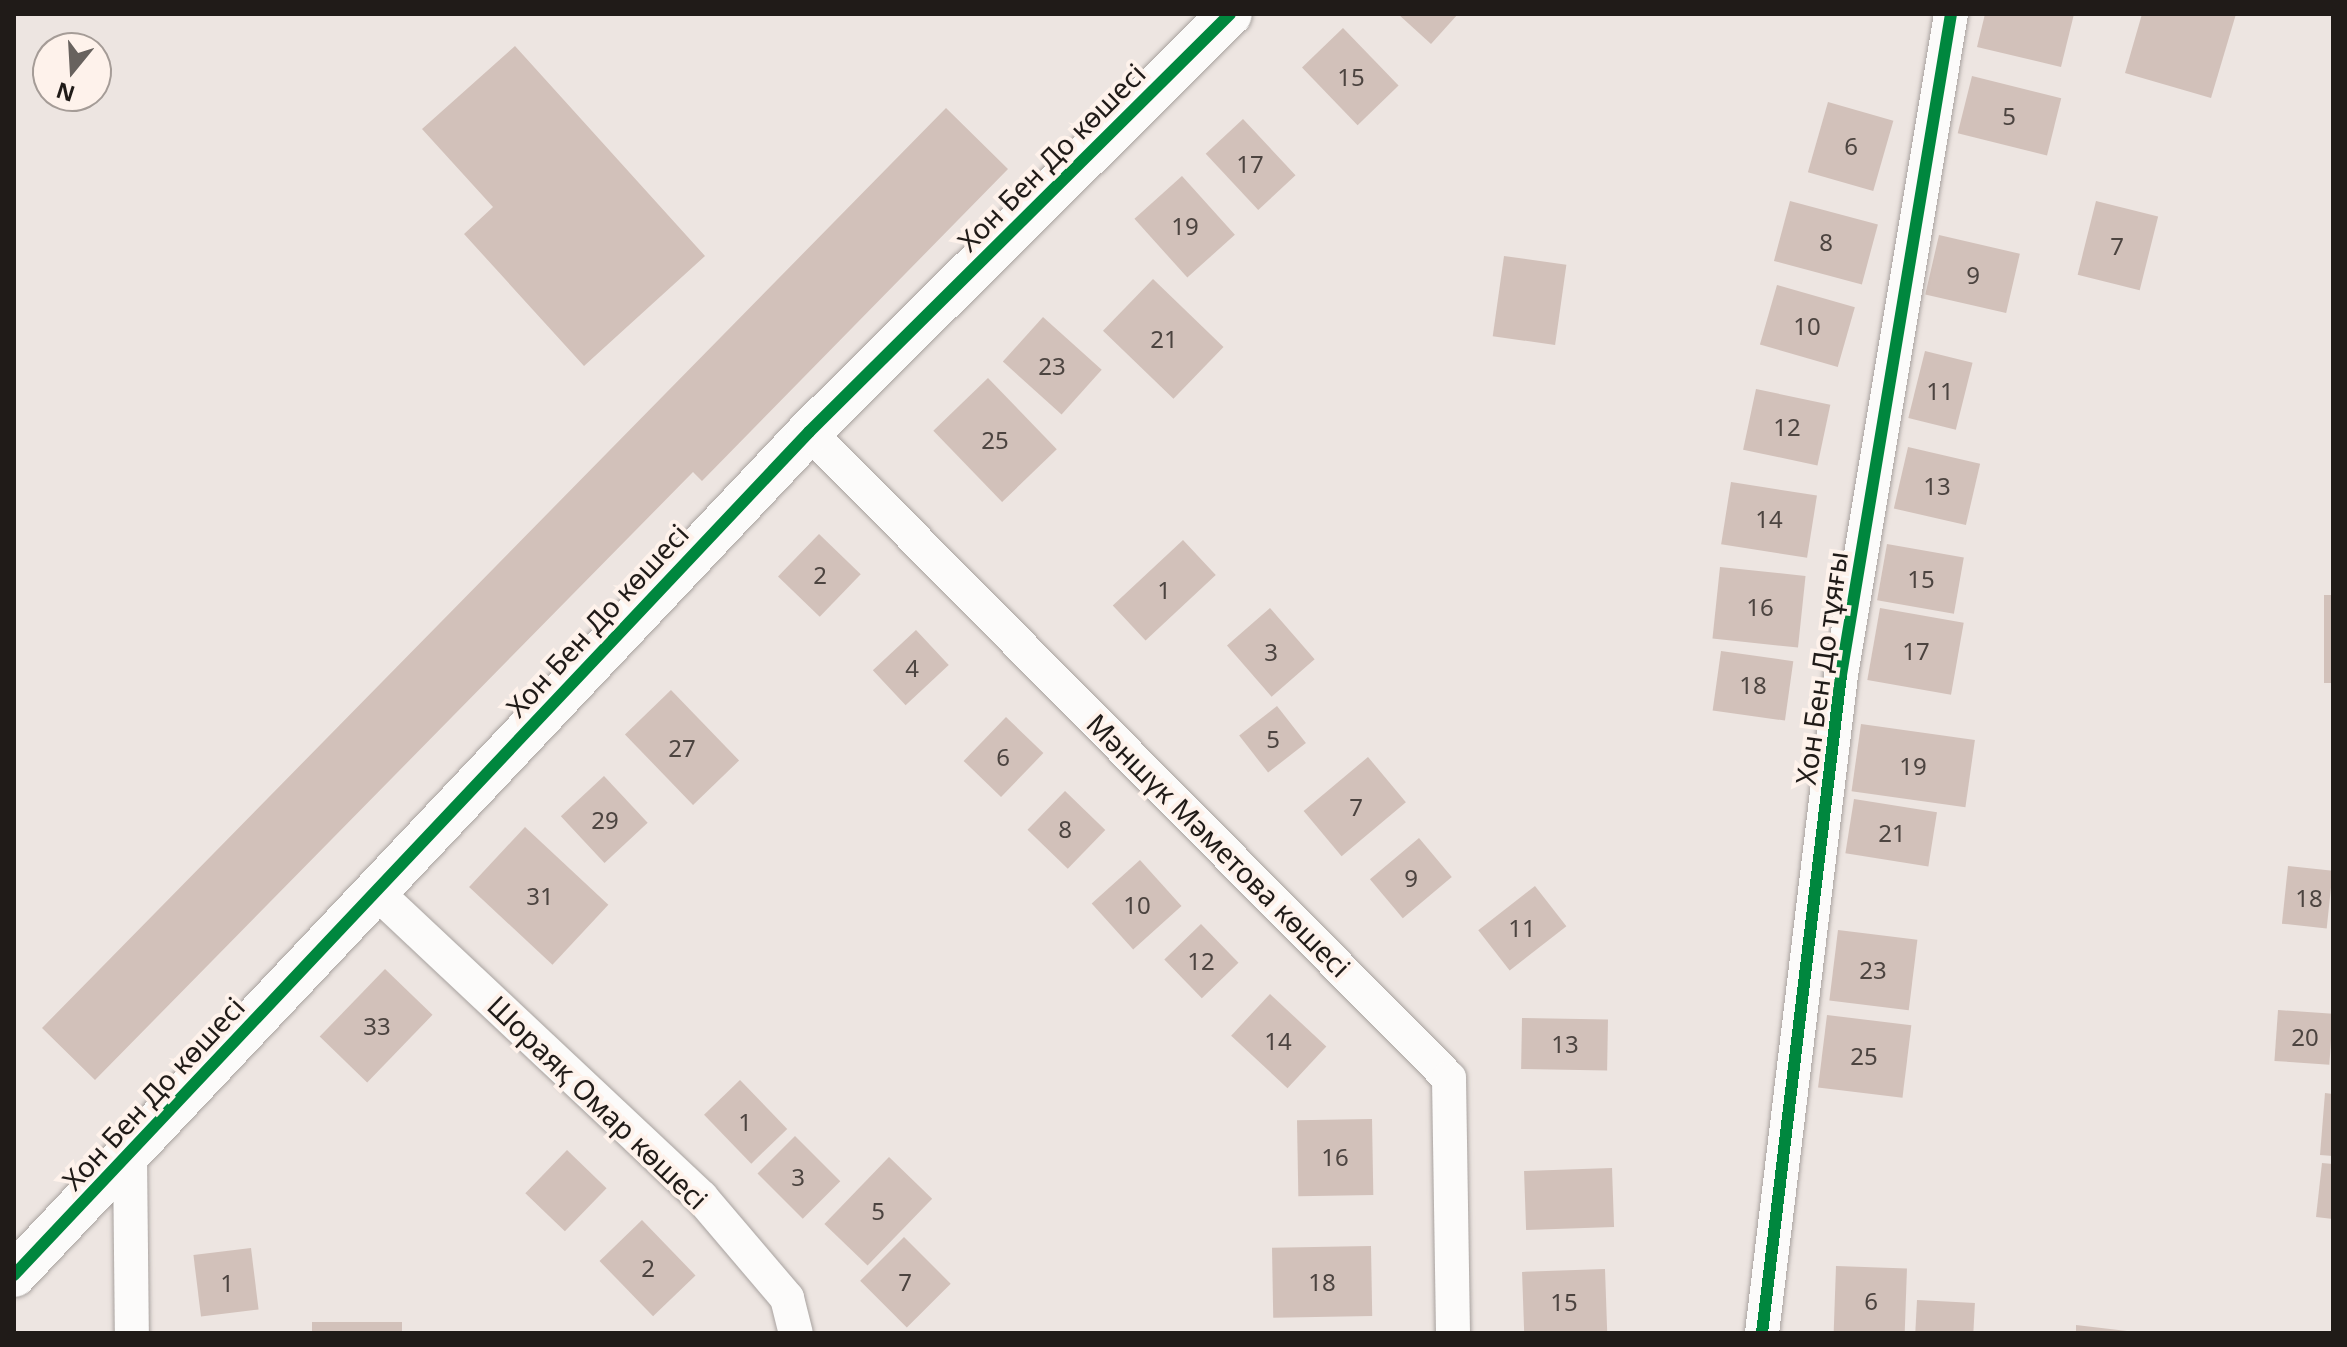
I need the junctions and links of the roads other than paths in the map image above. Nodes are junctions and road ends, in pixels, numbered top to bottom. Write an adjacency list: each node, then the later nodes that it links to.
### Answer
1 (1230, 14): 3 (street, Хон Бен До көшесі)
2 (1951, 14): 10 (street, Хон Бен До тұяғы)
3 (809, 432): 4 (street, Хон Бен До көшесі); 9 (street, Мәншүк Мәметова көшесі)
4 (374, 890): 5 (street, Хон Бен До көшесі); 8 (street, Шораяқ Омар көшесі)
5 (130, 1156): 6 (street, Хон Бен До көшесі); 7 (street)
6 (14, 1275)
7 (132, 1333)
8 (796, 1333)
9 (1453, 1333)
10 (1762, 1333)

